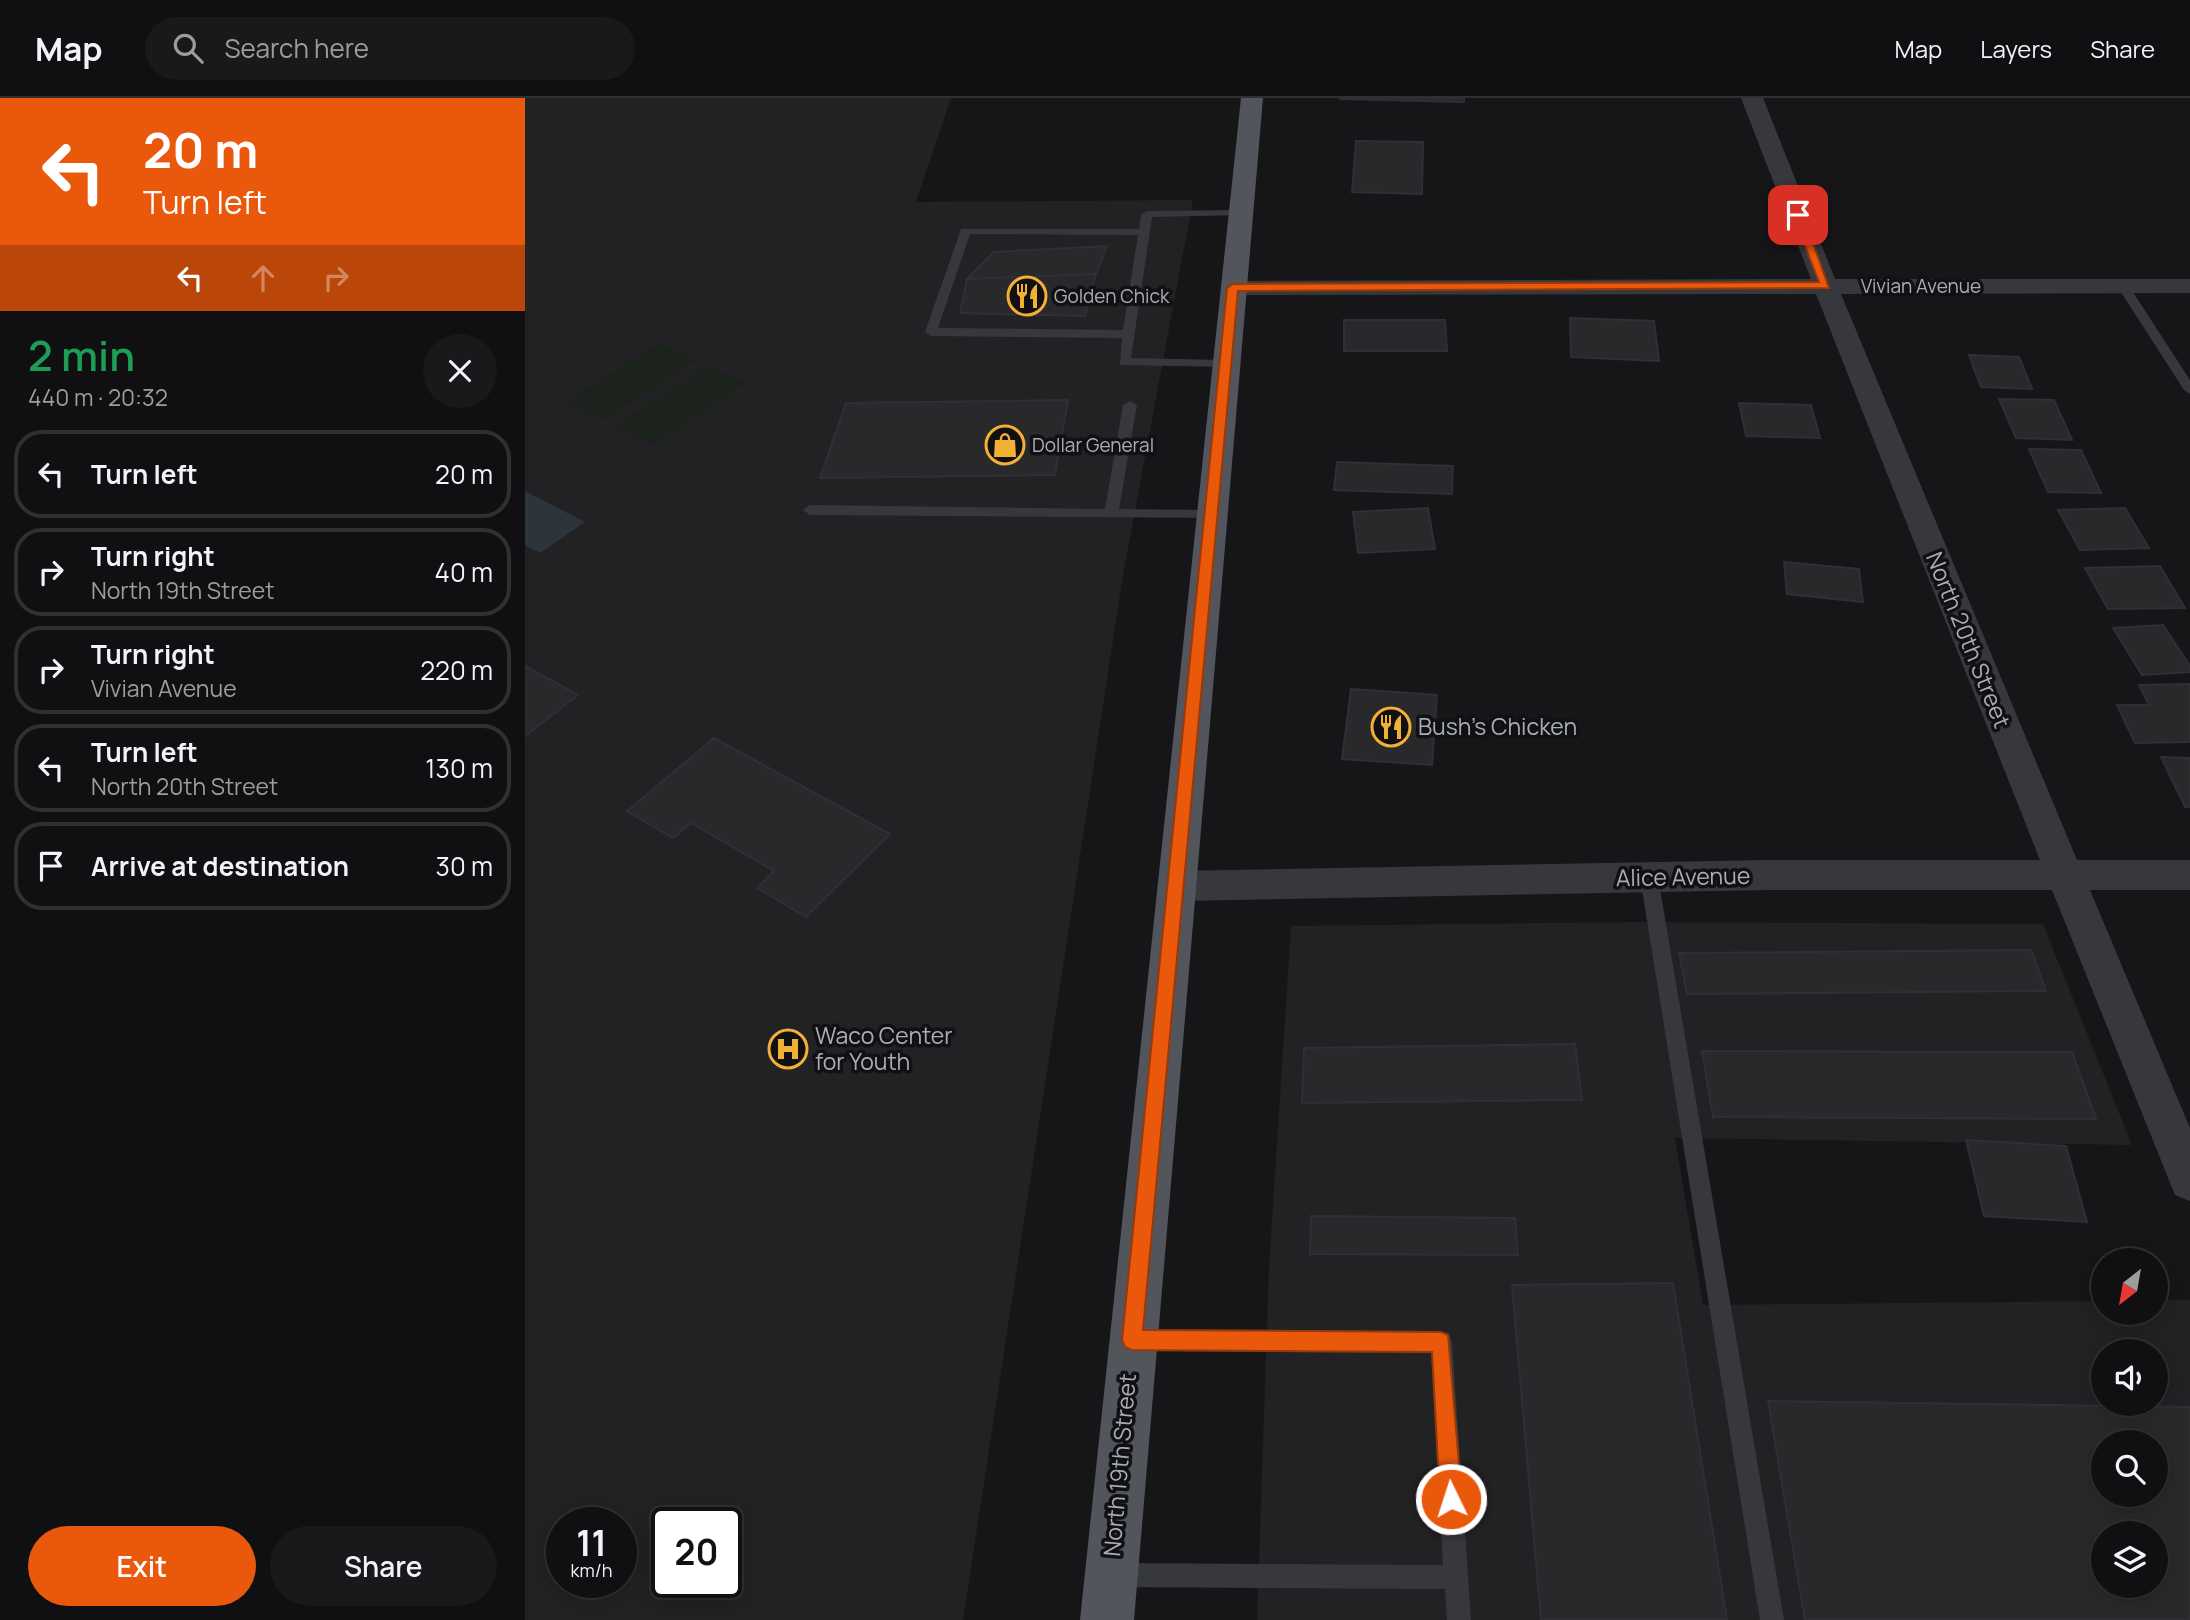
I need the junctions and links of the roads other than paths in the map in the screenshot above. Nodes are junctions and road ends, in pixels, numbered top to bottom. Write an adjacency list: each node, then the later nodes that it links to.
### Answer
1 (1252, 98): 3 (main road, North 19th Street)
2 (1752, 98): 5 (street, North 20th Street)
3 (1240, 213): 4 (lane); 8 (main road, North 19th Street)
4 (1144, 232): 9 (lane); 9 (lane)
5 (1826, 285): 6 (street, Vivian Avenue); 8 (street, Vivian Avenue); 16 (street, North 20th Street)
6 (2123, 286): 7 (street, Vivian Avenue); 11 (lane)
7 (2190, 286)
8 (1233, 288): 10 (main road, North 19th Street)
9 (1128, 334): 10 (lane)
10 (1225, 364): 15 (main road, North 19th Street)
11 (2190, 390)
12 (1130, 405): 14 (lane)
13 (810, 510): 14 (lane)
14 (1111, 513): 15 (lane)
15 (1213, 515): 19 (main road, North 19th Street)
16 (2065, 874): 17 (street, Alice Avenue); 18 (street, Alice Avenue); 20 (street, North 20th Street)
17 (2190, 875)
18 (1649, 877): 19 (street, Alice Avenue); 26 (lane)
19 (1175, 886): 21 (main road, North 19th Street)
20 (2190, 1180)
21 (1132, 1340): 22 (main road, North 19th Street); 23 (lane)
22 (1110, 1576): 23 (lane); 24 (main road, North 19th Street)
23 (1456, 1577): 25 (lane)
24 (1107, 1620)
25 (1459, 1620)
26 (1772, 1620)

